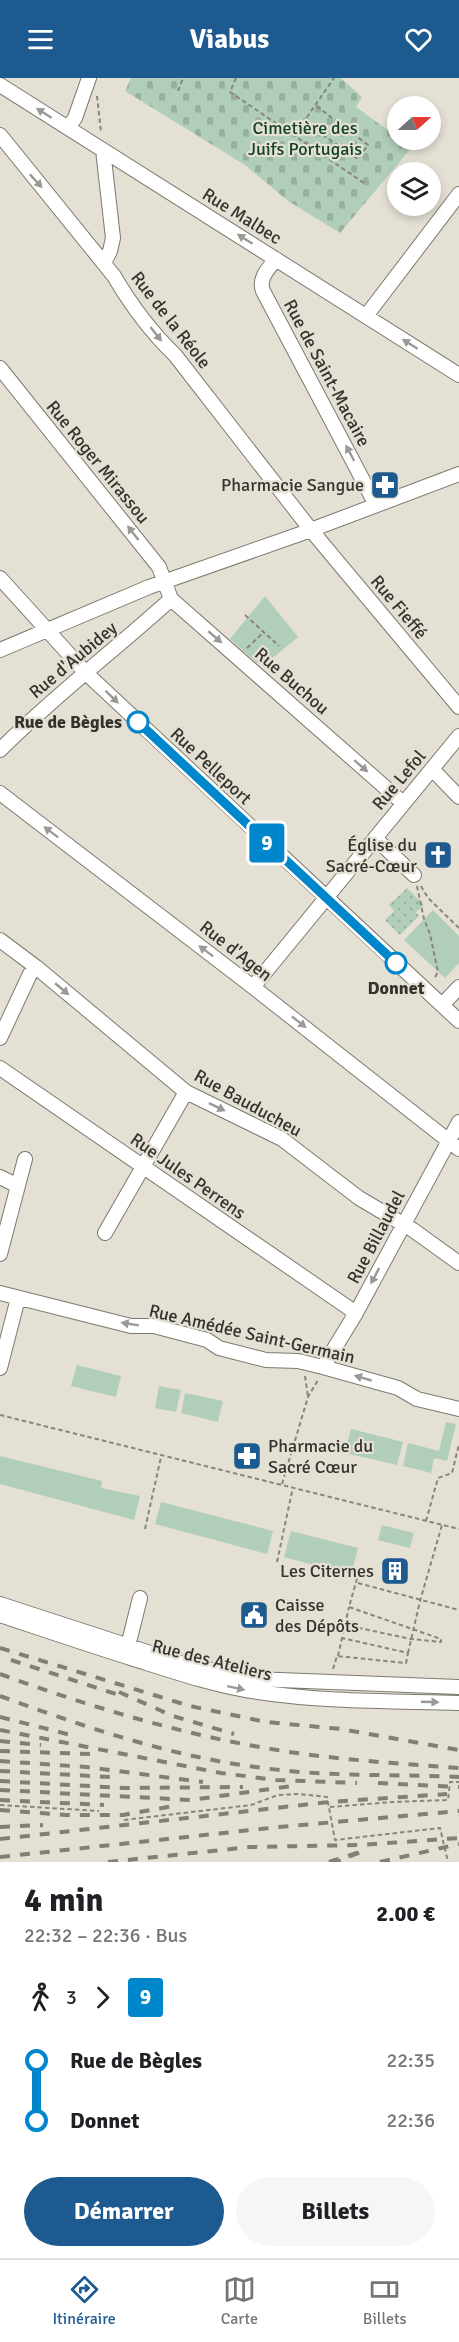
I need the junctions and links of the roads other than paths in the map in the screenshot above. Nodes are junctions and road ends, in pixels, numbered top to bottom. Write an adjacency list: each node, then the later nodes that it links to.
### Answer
1 (88, 80): 3 (street)
2 (2, 89): 3 (street, Rue Malbec, one-way to 2)
3 (68, 128): 5 (street, Rue Malbec)
4 (0, 135): 8 (street, Rue de la Réole, one-way to 8)
5 (103, 150): 7 (street, Rue Malbec, one-way to 5); 8 (street)
6 (459, 194): 9 (street)
7 (276, 260): 9 (street, Rue Malbec); 13 (street, Rue de Saint-Macaire, one-way to 7)
8 (104, 263): 14 (street, Rue de la Réole, one-way to 14)
9 (366, 316): 11 (street, Rue Malbec, one-way to 9)
10 (0, 368): 16 (street, Rue Roger Mirassou, one-way to 10)
11 (459, 375)
12 (459, 474): 13 (street)
13 (376, 505): 14 (street)
14 (311, 530): 16 (street); 21 (street, Rue Fieffé)
15 (0, 578): 18 (street, Rue Pelleport)
16 (165, 581): 17 (street); 18 (street)
17 (171, 599): 20 (street, Rue d'Aubidey); 27 (street, Rue Buchou, one-way to 27)
18 (46, 630): 19 (street); 20 (street, Rue Pelleport)
19 (0, 650)
20 (86, 673): 23 (street, Rue d'Aubidey); 30 (street, Rue Pelleport, one-way to 30)
21 (459, 706)
22 (459, 736): 24 (street, Rue Lefol)
23 (0, 750)
24 (432, 769): 26 (street); 27 (street, Rue Lefol)
25 (0, 793): 33 (street, Rue d'Agen, one-way to 25)
26 (459, 796)
27 (403, 803): 28 (street, Rue Lefol)
28 (375, 838): 29 (street); 30 (street, Rue Lefol)
29 (414, 875)
30 (326, 898): 33 (street, Rue Lefol); 35 (street, Rue Pelleport)
31 (0, 940): 32 (street, Rue Bauducheu)
32 (36, 967): 37 (street); 39 (street, Rue Bauducheu, one-way to 39)
33 (253, 987): 41 (street, Rue d'Agen, one-way to 41)
34 (459, 987): 35 (street)
35 (442, 1005): 36 (street, Rue Pelleport)
36 (459, 1021)
37 (0, 1038)
38 (0, 1068): 43 (street, Rue Jules Perrens)
39 (186, 1092): 43 (street); 46 (street, Rue Bauducheu, one-way to 46)
40 (459, 1122): 41 (street, Rue Billaudel)
41 (454, 1144): 46 (street, Rue Billaudel)
42 (25, 1159): 45 (street)
43 (142, 1166): 47 (street); 52 (street, Rue Jules Perrens)
44 (0, 1177): 45 (street)
45 (18, 1186): 48 (street)
46 (403, 1225): 49 (street, Rue Bauducheu); 52 (street, Rue Billaudel, one-way to 52)
47 (105, 1233)
48 (0, 1254)
49 (459, 1263)
50 (0, 1293): 51 (street, Rue Amédée Saint-Germain)
51 (18, 1298): 54 (street); 55 (street, Rue Amédée Saint-Germain, one-way to 51)
52 (356, 1313): 55 (street, Rue Billaudel)
53 (17, 1359): 54 (street)
54 (2, 1362)
55 (316, 1365): 56 (street, Rue Amédée Saint-Germain, one-way to 55)
56 (459, 1410)
57 (140, 1598): 60 (street)
58 (0, 1604): 60 (street)
59 (0, 1615): 60 (street, Rue des Ateliers)
60 (126, 1651): 61 (street); 62 (street, Rue des Ateliers, one-way to 62)
61 (459, 1687)
62 (459, 1703)

